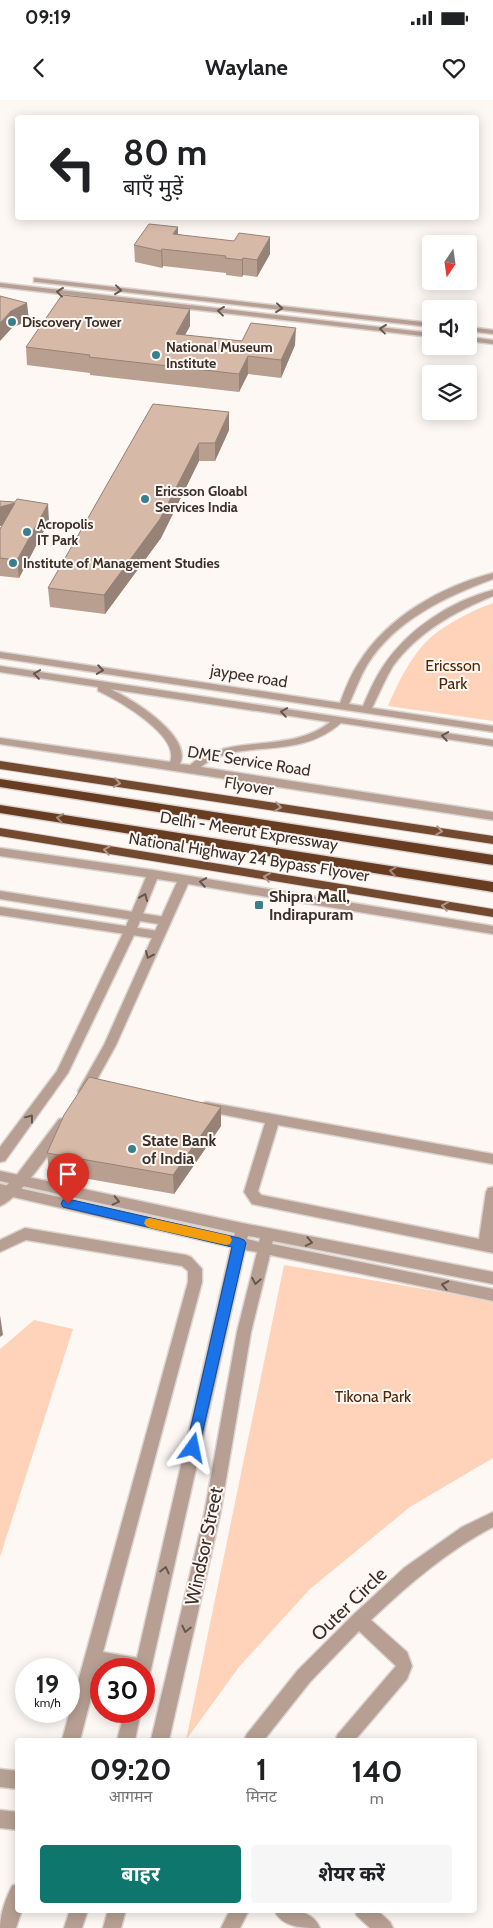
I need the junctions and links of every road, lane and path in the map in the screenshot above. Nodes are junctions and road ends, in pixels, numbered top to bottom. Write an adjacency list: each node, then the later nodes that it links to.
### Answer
1 (0, 276): 3 (street, one-way to 3)
2 (0, 285): 6 (street, one-way to 2)
3 (422, 324)
4 (477, 330): 5 (street)
5 (493, 332)
6 (422, 334)
7 (477, 340): 8 (street)
8 (493, 342)
9 (493, 576): 14 (street)
10 (493, 593): 15 (street)
11 (0, 655): 14 (street, jaypee road, one-way to 14)
12 (0, 669): 13 (street, one-way to 12)
13 (70, 679): 16 (street, one-way to 13); 21 (street)
14 (343, 707): 15 (street, jaypee road)
15 (366, 710): 17 (street, jaypee road)
16 (338, 720): 19 (street, one-way to 16); 22 (street)
17 (493, 729)
18 (0, 742): 21 (street, DME Service Road)
19 (493, 743)
20 (0, 765): 27 (highway, Flyover, one-way to 27)
21 (174, 766): 22 (street, DME Service Road)
22 (192, 769): 25 (street, DME Service Road)
23 (0, 783): 29 (highway, Delhi - Meerut Expressway)
24 (0, 809): 32 (highway, Delhi - Meerut Expressway, one-way to 24)
25 (493, 816)
26 (0, 832): 35 (highway, National Highway 24 Bypass Flyover, one-way to 26)
27 (493, 840)
28 (0, 852): 30 (street)
29 (493, 860)
30 (153, 874): 31 (street); 36 (street, one-way to 30)
31 (184, 879): 37 (street); 38 (street, one-way to 31)
32 (493, 887)
33 (0, 895): 36 (street)
34 (0, 911): 39 (street)
35 (493, 913)
36 (136, 915): 37 (street); 39 (street)
37 (165, 921): 40 (street)
38 (493, 930)
39 (130, 931): 40 (street); 43 (street, one-way to 39)
40 (158, 936): 46 (street, one-way to 46)
41 (189, 1104): 42 (street)
42 (273, 1119): 44 (street); 53 (street)
43 (0, 1157)
44 (493, 1159)
45 (0, 1176): 46 (street)
46 (21, 1180): 47 (street); 50 (street, one-way to 50)
47 (5, 1190): 49 (street); 50 (street)
48 (493, 1192): 53 (street)
49 (0, 1201)
50 (241, 1236): 51 (street); 59 (street, Windsor Street, one-way to 50)
51 (266, 1241): 54 (street, one-way to 54); 55 (street, one-way to 51); 64 (street, Windsor Street, one-way to 64)
52 (0, 1246): 58 (street)
53 (489, 1246)
54 (493, 1278)
55 (493, 1295)
56 (493, 1519): 57 (street, Outer Circle)
57 (359, 1620): 65 (street, Outer Circle); 66 (street)
58 (93, 1658)
59 (145, 1658)
60 (90, 1669): 62 (street)
61 (130, 1723): 63 (street)
62 (72, 1738)
63 (126, 1738)
64 (160, 1738)
65 (255, 1738)
66 (346, 1738)
67 (0, 1778): 68 (street)
68 (15, 1780)
69 (0, 1819): 70 (street)
70 (15, 1821)
71 (15, 1902): 77 (street)
72 (78, 1913): 78 (street)
73 (116, 1913): 79 (street)
74 (238, 1913): 80 (street)
75 (288, 1913): 81 (street)
76 (366, 1913): 82 (street)
77 (7, 1928)
78 (73, 1928)
79 (112, 1928)
80 (230, 1928)
81 (311, 1928)
82 (384, 1928)

